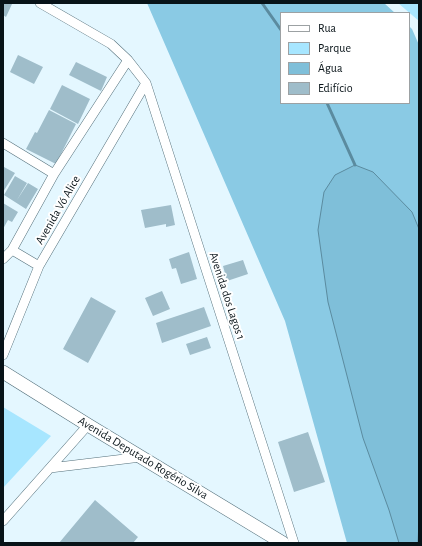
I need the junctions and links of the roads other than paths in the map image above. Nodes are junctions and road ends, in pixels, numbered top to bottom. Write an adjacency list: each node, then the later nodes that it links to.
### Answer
1 (40, 3): 2 (street, Avenida dos Lagos 1)
2 (128, 60): 3 (street, Avenida dos Lagos 1); 5 (street, Avenida Vó Alice)
3 (146, 83): 8 (street, Avenida Vó Alice); 16 (street, Avenida dos Lagos 1)
4 (3, 143): 5 (street)
5 (54, 174): 6 (street, Avenida Vó Alice)
6 (12, 250): 7 (street, Avenida Vó Alice); 8 (street)
7 (3, 260)
8 (39, 266): 9 (street, Avenida Vó Alice)
9 (3, 355)
10 (3, 372): 11 (street, Avenida Deputado Rogério Silva)
11 (88, 425): 12 (street, Avenida Deputado Rogério Silva); 13 (street)
12 (141, 457): 13 (street); 15 (street, Avenida Deputado Rogério Silva)
13 (50, 468): 14 (street)
14 (3, 521)
15 (284, 543)
16 (294, 543)

